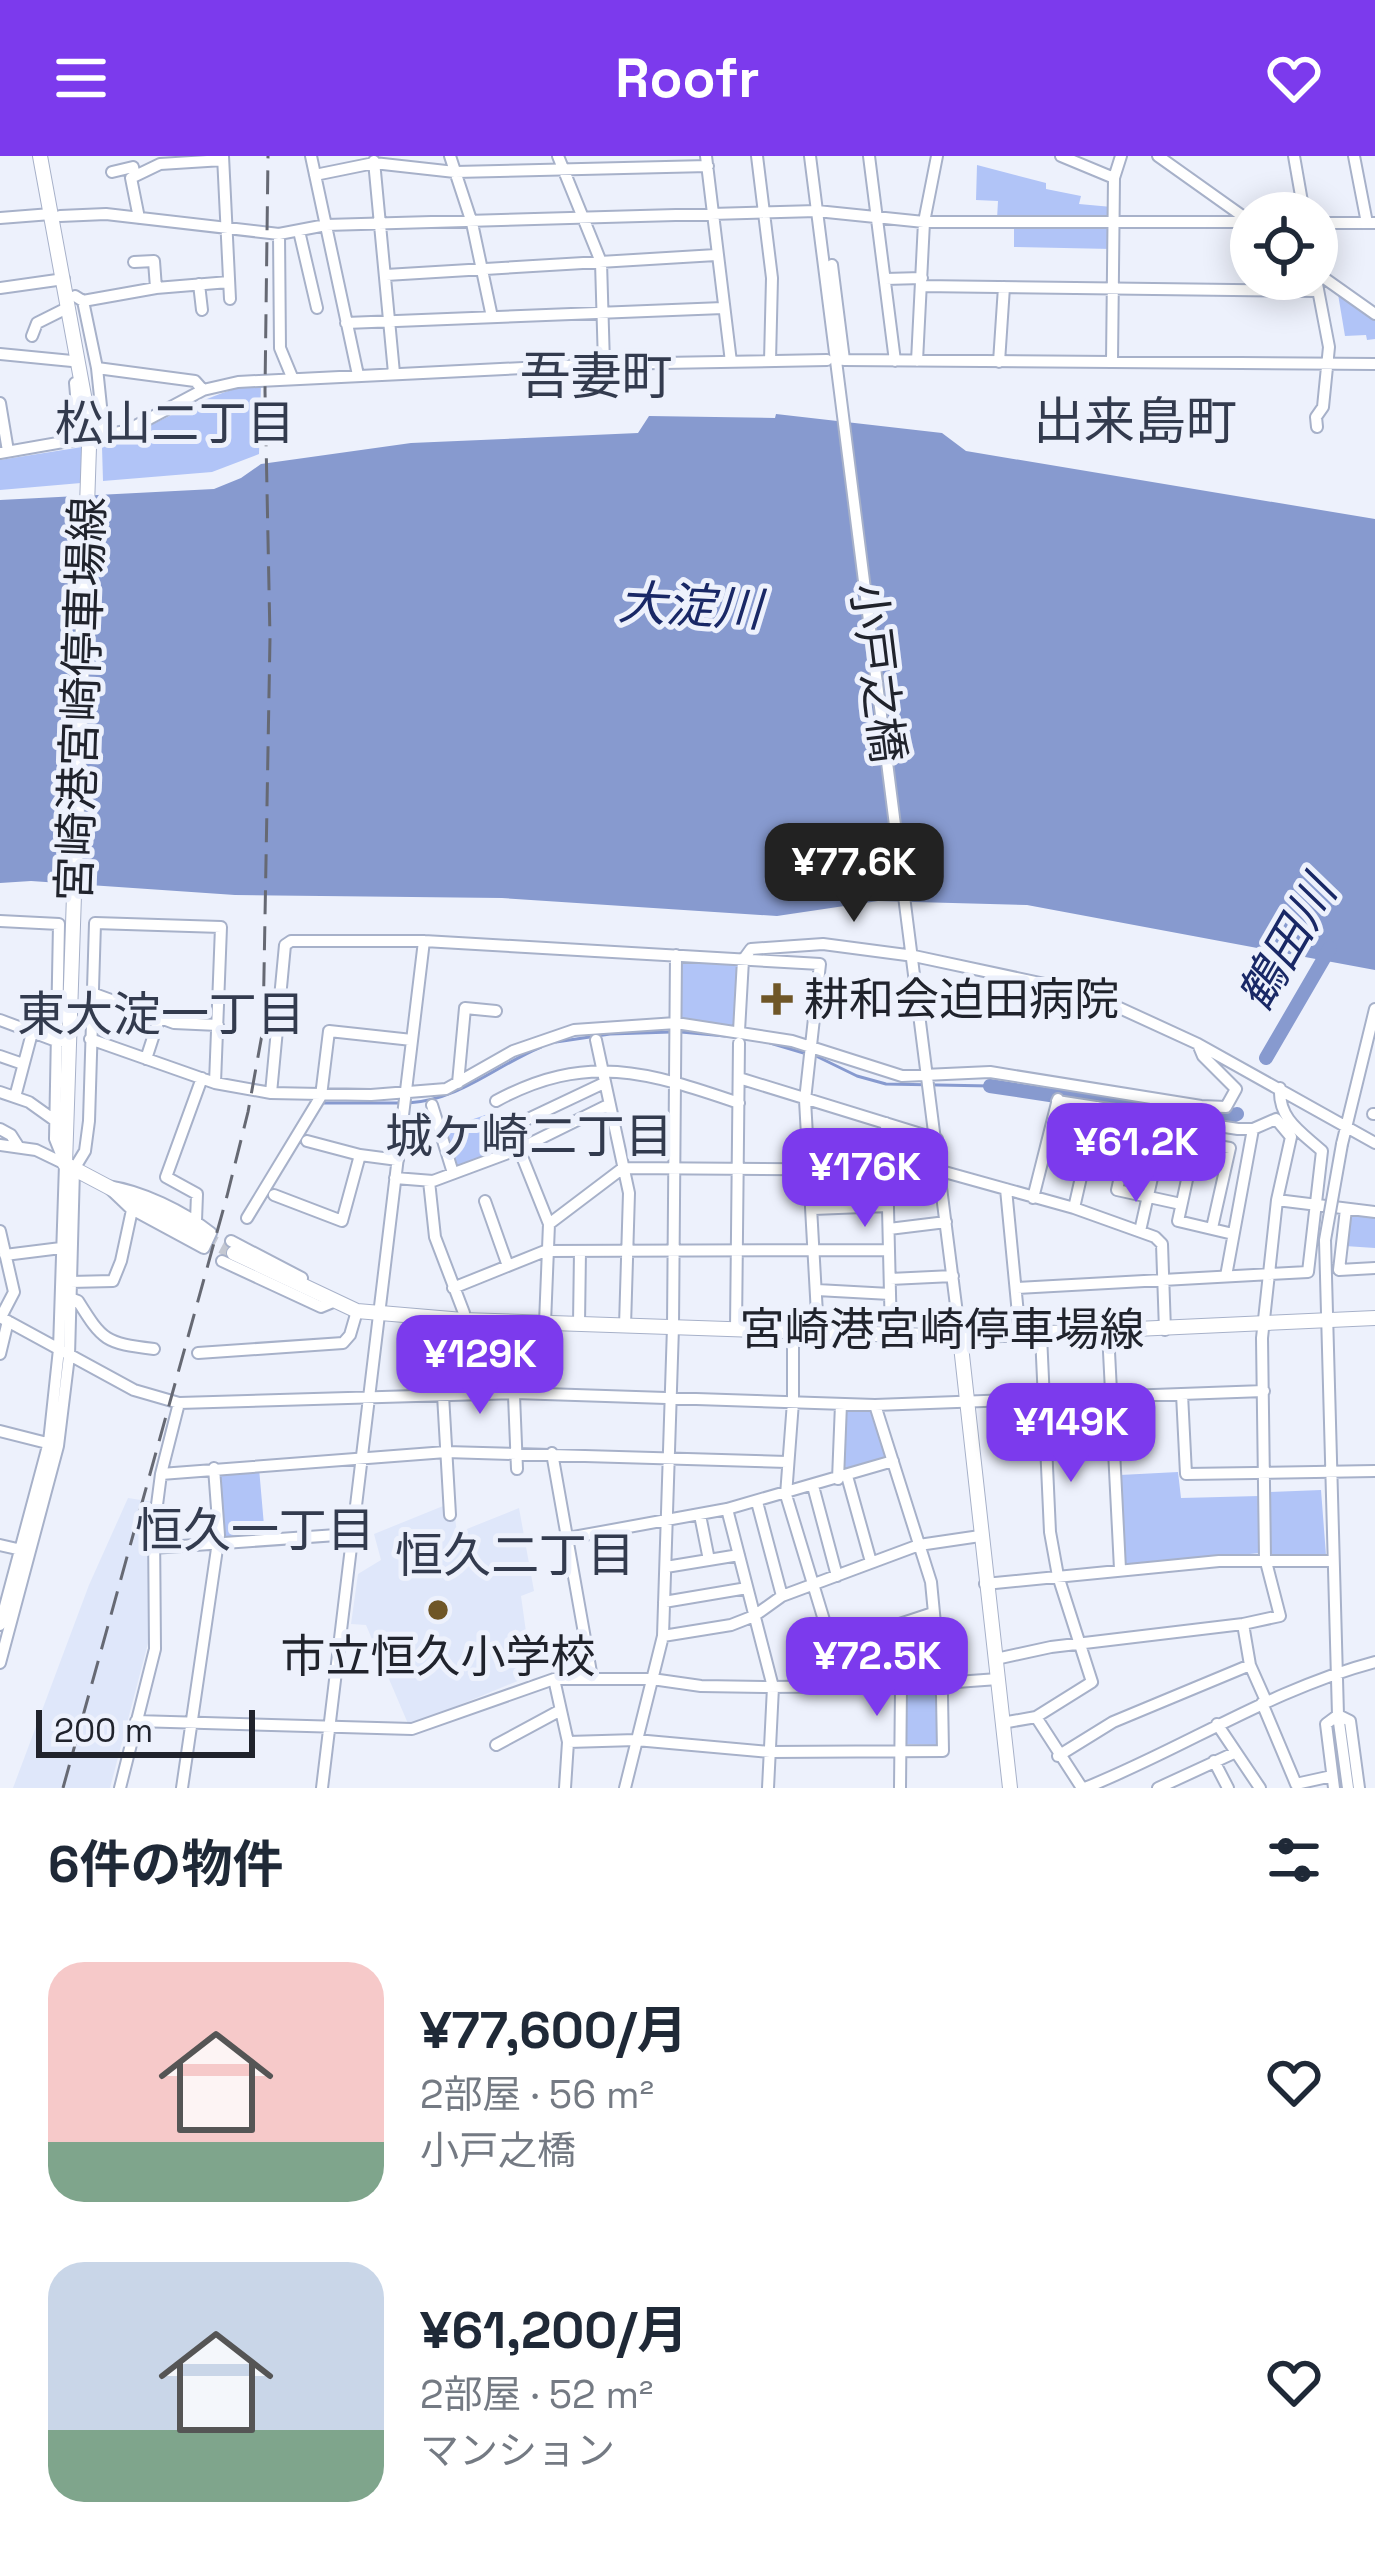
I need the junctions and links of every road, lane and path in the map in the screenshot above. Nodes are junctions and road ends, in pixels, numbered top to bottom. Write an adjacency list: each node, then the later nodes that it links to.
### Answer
1 (45, 156): 28 (main road, 宮崎港宮崎停車場線)
2 (140, 156): 20 (street)
3 (311, 156): 21 (street)
4 (450, 156): 19 (street)
5 (757, 156): 26 (street)
6 (810, 156): 25 (street)
7 (869, 156): 32 (street)
8 (937, 156): 33 (street)
9 (1061, 156): 22 (street)
10 (1121, 156): 22 (street)
11 (1158, 156): 24 (street)
12 (1294, 156): 23 (street)
13 (1354, 156): 37 (street)
14 (223, 158): 20 (street); 41 (street)
15 (374, 160): 19 (street); 21 (street); 38 (street)
16 (707, 161): 17 (street); 27 (street)
17 (560, 162): 19 (street); 29 (street)
18 (112, 172): 20 (street)
19 (455, 172): 36 (street)
20 (139, 174): 31 (street)
21 (315, 175): 40 (street)
22 (1114, 178): 34 (street)
23 (1300, 192)
24 (1230, 208)
25 (817, 211): 26 (street); 32 (street); 44 (street)
26 (763, 213): 27 (street); 76 (street)
27 (710, 214): 29 (street); 45 (street)
28 (56, 215): 30 (street); 31 (street); 50 (main road, 宮崎港宮崎停車場線); 63 (main road, 宮崎港宮崎停車場線)
29 (581, 217): 36 (street); 47 (street)
30 (0, 218)
31 (139, 218): 41 (street)
32 (877, 218): 33 (street); 51 (street)
33 (924, 222): 34 (street); 53 (street)
34 (1115, 222): 35 (street); 59 (street)
35 (1230, 222)
36 (472, 223): 38 (street); 48 (street)
37 (1371, 223): 39 (street)
38 (382, 224): 40 (street); 49 (street)
39 (1338, 224)
40 (326, 225): 42 (street); 71 (street)
41 (227, 229): 43 (street); 52 (street)
42 (299, 230): 43 (street); 64 (street)
43 (279, 234): 88 (street)
44 (822, 247): 77 (street); 97 (street, 小戸之橋)
45 (716, 255): 47 (street); 65 (street)
46 (134, 262): 58 (street)
47 (601, 262): 48 (street); 67 (street)
48 (481, 268): 49 (street); 69 (street)
49 (386, 275): 70 (street)
50 (64, 279): 57 (street); 63 (main road, 宮崎港宮崎停車場線)
51 (885, 279): 53 (street); 77 (street)
52 (229, 282): 54 (street); 61 (street)
53 (921, 282): 56 (street); 78 (street)
54 (199, 284): 58 (street); 66 (street)
55 (1230, 284): 59 (street)
56 (1004, 287): 59 (street); 80 (street)
57 (0, 288)
58 (156, 288): 63 (street)
59 (1114, 288): 81 (street)
60 (1338, 293): 68 (street)
61 (230, 299)
62 (1320, 300): 82 (street)
63 (72, 301): 72 (street); 75 (street); 85 (street); 156 (main road, 宮崎港宮崎停車場線, bridge)
64 (317, 308)
65 (723, 308): 67 (street); 79 (street)
66 (202, 310)
67 (603, 312): 69 (street); 83 (street)
68 (1375, 314)
69 (492, 317): 70 (street)
70 (389, 320): 71 (street); 86 (street)
71 (346, 323): 87 (street)
72 (32, 336)
73 (0, 354): 75 (street)
74 (827, 360): 76 (street)
75 (72, 361): 93 (street)
76 (770, 361): 79 (street)
77 (895, 361): 78 (street)
78 (917, 361): 80 (street)
79 (731, 362): 83 (street)
80 (998, 362): 81 (street)
81 (1112, 362): 82 (street)
82 (1328, 362): 84 (street); 91 (street)
83 (604, 364): 86 (street)
84 (1375, 364)
85 (97, 368): 89 (street); 92 (street)
86 (394, 373): 87 (street)
87 (358, 375): 88 (street)
88 (292, 377): 89 (street)
89 (209, 385): 92 (street)
90 (0, 403): 94 (street)
91 (1317, 427)
92 (104, 435): 93 (street)
93 (80, 440): 94 (street)
94 (4, 452)
95 (0, 922): 112 (street)
96 (424, 940): 98 (street); 110 (street); 129 (street)
97 (913, 952): 99 (street); 113 (street); 119 (street, 小戸之橋)
98 (676, 955): 99 (street); 105 (street)
99 (743, 960): 108 (street); 114 (street)
100 (92, 993): 103 (street); 106 (street); 109 (street)
101 (1375, 1009): 142 (street)
102 (496, 1011): 124 (street)
103 (159, 1019): 106 (street); 116 (street)
104 (0, 1020): 107 (street)
105 (676, 1023): 108 (street); 122 (street); 124 (street)
106 (218, 1025): 123 (street)
107 (32, 1033): 112 (street); 117 (street)
108 (739, 1037): 114 (street); 121 (street)
109 (89, 1039): 116 (street); 156 (street)
110 (412, 1040): 130 (street); 131 (street)
111 (596, 1040): 118 (street)
112 (59, 1042): 140 (street)
113 (1198, 1045): 126 (street); 127 (street)
114 (812, 1053): 119 (street); 133 (street)
115 (0, 1056): 117 (street)
116 (146, 1059): 120 (street)
117 (23, 1064): 132 (street)
118 (601, 1068): 122 (street); 125 (street); 134 (street)
119 (929, 1076): 126 (street); 147 (street, 小戸之橋)
120 (202, 1078): 123 (street); 182 (street)
121 (740, 1078): 133 (street); 136 (street)
122 (675, 1081): 136 (street); 157 (street)
123 (215, 1083): 129 (street)
124 (458, 1083): 130 (street)
125 (604, 1083): 138 (street); 144 (street)
126 (1061, 1084): 135 (street)
127 (1280, 1088): 142 (street); 174 (street)
128 (0, 1092): 132 (street)
129 (271, 1093): 131 (street)
130 (404, 1094): 131 (street); 155 (street)
131 (320, 1096): 181 (street)
132 (15, 1097): 140 (street)
133 (806, 1100): 141 (street); 160 (street)
134 (496, 1101)
135 (1057, 1101): 139 (street); 170 (street)
136 (740, 1103): 158 (street)
137 (432, 1105): 163 (street)
138 (608, 1105): 153 (street); 159 (street)
139 (1097, 1107): 145 (street); 176 (street)
140 (57, 1122): 156 (street)
141 (886, 1124): 147 (street); 161 (street)
142 (1347, 1128): 150 (street); 220 (street, bridge)
143 (0, 1129): 152 (street)
144 (509, 1129)
145 (1253, 1129): 171 (street); 189 (street)
146 (1161, 1138): 149 (street); 169 (street); 169 (street)
147 (937, 1139): 162 (street, 小戸之橋)
148 (307, 1142): 154 (street)
149 (1196, 1143): 173 (street); 185 (street)
150 (1375, 1143)
151 (0, 1145): 152 (street)
152 (18, 1146): 156 (street)
153 (519, 1149): 163 (street); 184 (street)
154 (360, 1155): 155 (street); 168 (street)
155 (398, 1160): 164 (street)
156 (70, 1166): 166 (main road); 191 (street); 208 (street)
157 (674, 1166): 158 (street); 159 (street); 198 (street)
158 (740, 1167): 160 (street); 199 (street)
159 (623, 1168): 184 (street); 192 (street)
160 (810, 1168): 161 (street); 177 (street)
161 (887, 1170): 175 (street)
162 (941, 1171): 167 (street); 183 (street, 小戸之橋)
163 (454, 1173): 165 (street)
164 (395, 1178): 165 (street); 215 (street)
165 (429, 1181): 209 (street)
166 (107, 1186): 179 (street); 182 (street); 190 (main road)
167 (1006, 1190): 170 (street); 210 (street)
168 (274, 1195)
169 (1147, 1196): 173 (street); 188 (street)
170 (1033, 1198): 176 (street)
171 (1277, 1200): 174 (street); 203 (street)
172 (485, 1201): 201 (street)
173 (1181, 1204): 185 (street)
174 (1314, 1205): 178 (street); 203 (street)
175 (888, 1206): 177 (street); 186 (street)
176 (1075, 1208): 188 (street)
177 (813, 1209): 193 (street)
178 (1346, 1209): 180 (street); 202 (street)
179 (132, 1210): 182 (street); 208 (street)
180 (1375, 1212)
181 (247, 1218)
182 (196, 1221)
183 (946, 1222): 186 (street); 204 (street, 小戸之橋)
184 (549, 1224): 196 (street)
185 (1212, 1228): 189 (street)
186 (889, 1229): 194 (street)
187 (0, 1231): 200 (street)
188 (1140, 1231): 207 (street)
189 (1233, 1234): 205 (street)
190 (203, 1237)
191 (61, 1248): 200 (street); 237 (street)
192 (630, 1250): 197 (street); 198 (street); 224 (street)
193 (816, 1250): 194 (street); 199 (street); 211 (street)
194 (889, 1250): 206 (street)
195 (229, 1251): 214 (main road, 宮崎港宮崎停車場線)
196 (545, 1251): 197 (street); 201 (street); 221 (street)
197 (580, 1251): 222 (street)
198 (674, 1251): 199 (street); 225 (street)
199 (739, 1251): 226 (street)
200 (3, 1255): 216 (street)
201 (508, 1266): 209 (street)
202 (1375, 1268)
203 (1267, 1274): 205 (street); 223 (street)
204 (952, 1276): 206 (street); 234 (street, 小戸之橋)
205 (1226, 1276): 207 (street)
206 (890, 1279): 212 (street)
207 (1162, 1280): 210 (street); 227 (street)
208 (70, 1282): 213 (street)
209 (453, 1288): 218 (street)
210 (1017, 1288): 233 (street)
211 (817, 1290): 212 (street); 229 (street)
212 (890, 1294): 232 (street)
213 (70, 1298): 236 (street); 237 (street)
214 (357, 1311): 215 (main road, 宮崎港宮崎停車場線); 238 (street)
215 (377, 1314): 218 (main road, 宮崎港宮崎停車場線); 247 (street)
216 (3, 1318): 235 (street); 237 (street)
217 (1375, 1318): 220 (main road, 宮崎港宮崎停車場線)
218 (463, 1320): 219 (main road, 宮崎港宮崎停車場線)
219 (511, 1322): 221 (main road, 宮崎港宮崎停車場線); 241 (street)
220 (1326, 1322): 223 (main road, 宮崎港宮崎停車場線); 265 (street)
221 (545, 1323): 222 (main road, 宮崎港宮崎停車場線)
222 (579, 1324): 224 (main road, 宮崎港宮崎停車場線)
223 (1263, 1325): 227 (main road, 宮崎港宮崎停車場線); 240 (street)
224 (625, 1326): 225 (main road, 宮崎港宮崎停車場線)
225 (673, 1327): 226 (main road, 宮崎港宮崎停車場線); 244 (street)
226 (736, 1329): 228 (main road, 宮崎港宮崎停車場線)
227 (1165, 1330): 230 (main road, 宮崎港宮崎停車場線)
228 (793, 1331): 229 (main road, 宮崎港宮崎停車場線); 249 (street)
229 (818, 1332): 232 (main road, 宮崎港宮崎停車場線)
230 (1108, 1332): 231 (main road, 宮崎港宮崎停車場線); 246 (street)
231 (1041, 1335): 233 (main road, 宮崎港宮崎停車場線); 245 (street)
232 (891, 1336): 234 (main road, 宮崎港宮崎停車場線)
233 (1020, 1336): 234 (main road, 宮崎港宮崎停車場線)
234 (960, 1337): 248 (main road)
235 (2, 1338): 239 (street)
236 (154, 1349)
237 (64, 1352): 250 (street); 254 (street)
238 (198, 1353)
239 (0, 1354)
240 (1264, 1391): 242 (street); 266 (street)
241 (515, 1393): 243 (street); 244 (street); 257 (street)
242 (1182, 1394): 246 (street); 266 (street)
243 (443, 1395): 247 (street); 255 (street)
244 (670, 1398): 249 (street); 258 (street)
245 (1043, 1398): 246 (street); 248 (street); 292 (street)
246 (1112, 1398): 290 (street)
247 (369, 1399): 250 (street); 259 (street)
248 (967, 1399): 252 (street); 277 (main road)
249 (794, 1402): 251 (street); 260 (street)
250 (179, 1403): 267 (street)
251 (841, 1403): 252 (street); 268 (street)
252 (875, 1405): 261 (street)
253 (0, 1431): 254 (street)
254 (53, 1444): 283 (street)
255 (446, 1452): 257 (street); 259 (street); 273 (street)
256 (552, 1453): 257 (street); 258 (street); 278 (street)
257 (515, 1454): 263 (street)
258 (669, 1457): 260 (street); 275 (street)
259 (359, 1458): 262 (street); 276 (street)
260 (788, 1462): 270 (street)
261 (893, 1462): 268 (street); 281 (street)
262 (214, 1468): 267 (street); 279 (street)
263 (517, 1469)
264 (1375, 1471): 265 (street)
265 (1332, 1472): 266 (street); 288 (street)
266 (1262, 1473): 285 (street)
267 (160, 1474): 282 (street)
268 (842, 1477): 269 (street); 287 (street)
269 (813, 1486): 270 (street); 291 (street)
270 (786, 1495): 271 (street); 294 (street)
271 (757, 1502): 272 (street); 296 (street)
272 (727, 1509): 274 (street); 284 (street)
273 (450, 1515)
274 (700, 1515): 275 (street); 286 (street)
275 (666, 1522): 278 (street); 289 (street)
276 (351, 1534): 279 (street); 326 (street)
277 (980, 1536): 281 (street); 293 (main road)
278 (568, 1538): 311 (street)
279 (218, 1543): 282 (street); 323 (street)
280 (0, 1545): 283 (street)
281 (919, 1545): 287 (street); 298 (street)
282 (153, 1548): 322 (street)
283 (24, 1551): 300 (street); 307 (street)
284 (739, 1555): 286 (street); 295 (street)
285 (1265, 1558): 288 (street); 290 (street); 301 (street)
286 (709, 1560): 289 (street)
287 (872, 1562): 291 (street)
288 (1332, 1562): 309 (street)
289 (666, 1567): 297 (street)
290 (1120, 1569): 292 (street)
291 (837, 1576): 294 (street)
292 (1058, 1576): 293 (street); 303 (street)
293 (985, 1584): 305 (main road)
294 (812, 1586): 296 (street); 304 (street)
295 (747, 1588): 297 (street); 299 (street)
296 (782, 1597): 299 (street)
297 (664, 1602): 302 (street)
298 (934, 1613): 304 (street); 314 (street)
299 (754, 1616): 302 (street); 317 (street)
300 (0, 1624)
301 (1243, 1624): 303 (street); 308 (street)
302 (663, 1636): 312 (street)
303 (1080, 1643): 305 (street); 321 (street)
304 (830, 1647): 315 (street)
305 (996, 1659): 313 (main road)
306 (1375, 1662): 309 (street)
307 (0, 1663)
308 (1250, 1665): 318 (street); 333 (street)
309 (1337, 1672): 318 (street); 320 (street)
310 (554, 1678): 311 (street); 319 (street); 326 (street)
311 (592, 1678): 312 (street)
312 (652, 1679): 317 (street); 327 (street)
313 (998, 1679): 314 (street); 324 (main road)
314 (941, 1684): 316 (street); 331 (street)
315 (844, 1686): 316 (street); 317 (street)
316 (901, 1686): 331 (street)
317 (773, 1687): 330 (street)
318 (1264, 1702): 325 (street); 335 (street)
319 (559, 1711): 328 (street); 329 (street)
320 (1338, 1715): 335 (street); 348 (street); 349 (street)
321 (1036, 1717): 324 (street); 333 (street)
322 (136, 1721): 323 (street); 336 (street)
323 (192, 1724): 326 (street); 337 (street)
324 (1002, 1724): 343 (main road)
325 (1217, 1724): 332 (street); 344 (street)
326 (328, 1726): 338 (street)
327 (636, 1740): 328 (street); 330 (street); 340 (street)
328 (568, 1742): 339 (street)
329 (496, 1745)
330 (770, 1752): 331 (street); 341 (street)
331 (900, 1753): 342 (street)
332 (1234, 1753): 334 (street); 347 (street)
333 (1058, 1756): 344 (street)
334 (1214, 1761): 345 (street); 346 (street)
335 (1333, 1782)
336 (120, 1788)
337 (182, 1788)
338 (322, 1788)
339 (565, 1788)
340 (626, 1788)
341 (768, 1788)
342 (900, 1788)
343 (1010, 1788)
344 (1083, 1788)
345 (1158, 1788)
346 (1228, 1788)
347 (1260, 1788)
348 (1348, 1788)
349 (1359, 1788)

